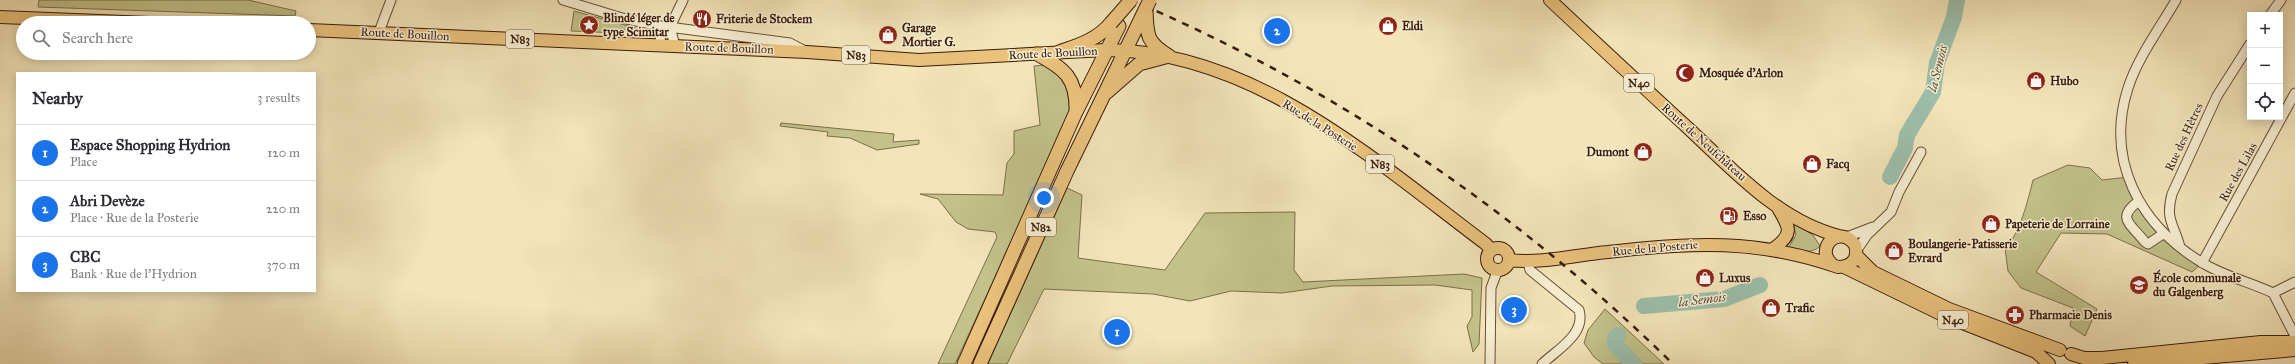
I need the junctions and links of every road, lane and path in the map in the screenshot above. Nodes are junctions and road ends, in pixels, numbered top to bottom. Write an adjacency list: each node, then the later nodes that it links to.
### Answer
1 (391, 0): 16 (street)
2 (563, 0): 13 (street)
3 (682, 0): 14 (street)
4 (1132, 0): 12 (highway, bridge)
5 (1550, 0): 32 (main road, Route de Neufchâteau / N40)
6 (2176, 0): 31 (street)
7 (2281, 0): 9 (street)
8 (1148, 4): 17 (highway, N82)
9 (2272, 12)
10 (0, 17): 11 (main road)
11 (16, 18)
12 (1115, 24): 21 (highway, N82); 24 (highway)
13 (661, 26): 14 (street); 18 (street)
14 (670, 27): 19 (street); 23 (street)
15 (316, 30): 16 (main road, Route de Bouillon / N83)
16 (379, 32): 18 (main road, Route de Bouillon / N83)
17 (1141, 33): 22 (highway, N82); 26 (highway)
18 (660, 45): 19 (main road, Route de Bouillon / N83)
19 (675, 46): 23 (main road, Route de Bouillon / N83)
20 (2247, 48): 37 (street, Rue des Hêtres)
21 (1106, 50): 22 (main road, Route de Bouillon / N83); 24 (main road, Route de Bouillon / N83); 29 (highway, N82)
22 (1125, 50): 26 (main road, Rue de la Posterie / N83); 28 (highway, N82)
23 (807, 52): 25 (main road, Route de Bouillon / N83)
24 (1059, 52): 25 (main road, Route de Bouillon / N83)
25 (1037, 54): 29 (highway)
26 (1168, 56): 28 (highway); 40 (main road, Rue de la Posterie / N83)
27 (2295, 93): 45 (street, Rue des Lilas)
28 (1103, 94): 53 (highway, N82)
29 (1075, 114): 52 (highway, N82)
30 (1921, 152): 33 (street)
31 (2139, 201): 35 (street); 35 (street)
32 (1776, 205): 34 (main road, Route de Neufchâteau / N40); 39 (main road)
33 (1881, 223): 36 (street); 41 (street)
34 (1811, 227): 36 (main road, Route de Neufchâteau / N40); 38 (main road, Route de Neufchâteau / N40)
35 (2163, 234): 37 (street)
36 (1843, 237): 38 (main road); 41 (main road, N40)
37 (2180, 247): 45 (street)
38 (1826, 248): 42 (main road, Rue de la Posterie); 46 (main road, N40)
39 (1773, 249): 42 (main road, Rue de la Posterie); 44 (main road, Rue de la Posterie)
40 (1491, 250): 43 (main road, Rue de la Posterie / N83); 47 (main road)
41 (1856, 253): 46 (main road); 51 (main road, N40)
42 (1801, 256): 46 (main road, Rue de la Posterie)
43 (1509, 260): 44 (main road, Rue de la Posterie); 47 (main road)
44 (1528, 262): 55 (street)
45 (2202, 263): 49 (street)
46 (1839, 266): 56 (main road, N40)
47 (1498, 269): 54 (street)
48 (2295, 282): 49 (street)
49 (2274, 292): 50 (street)
50 (2291, 342): 51 (main road, N40); 57 (main road)
51 (2068, 356): 56 (main road, N40)
52 (964, 364)
53 (980, 364)
54 (1490, 364)
55 (1542, 364)
56 (2049, 364)
57 (2134, 364)

